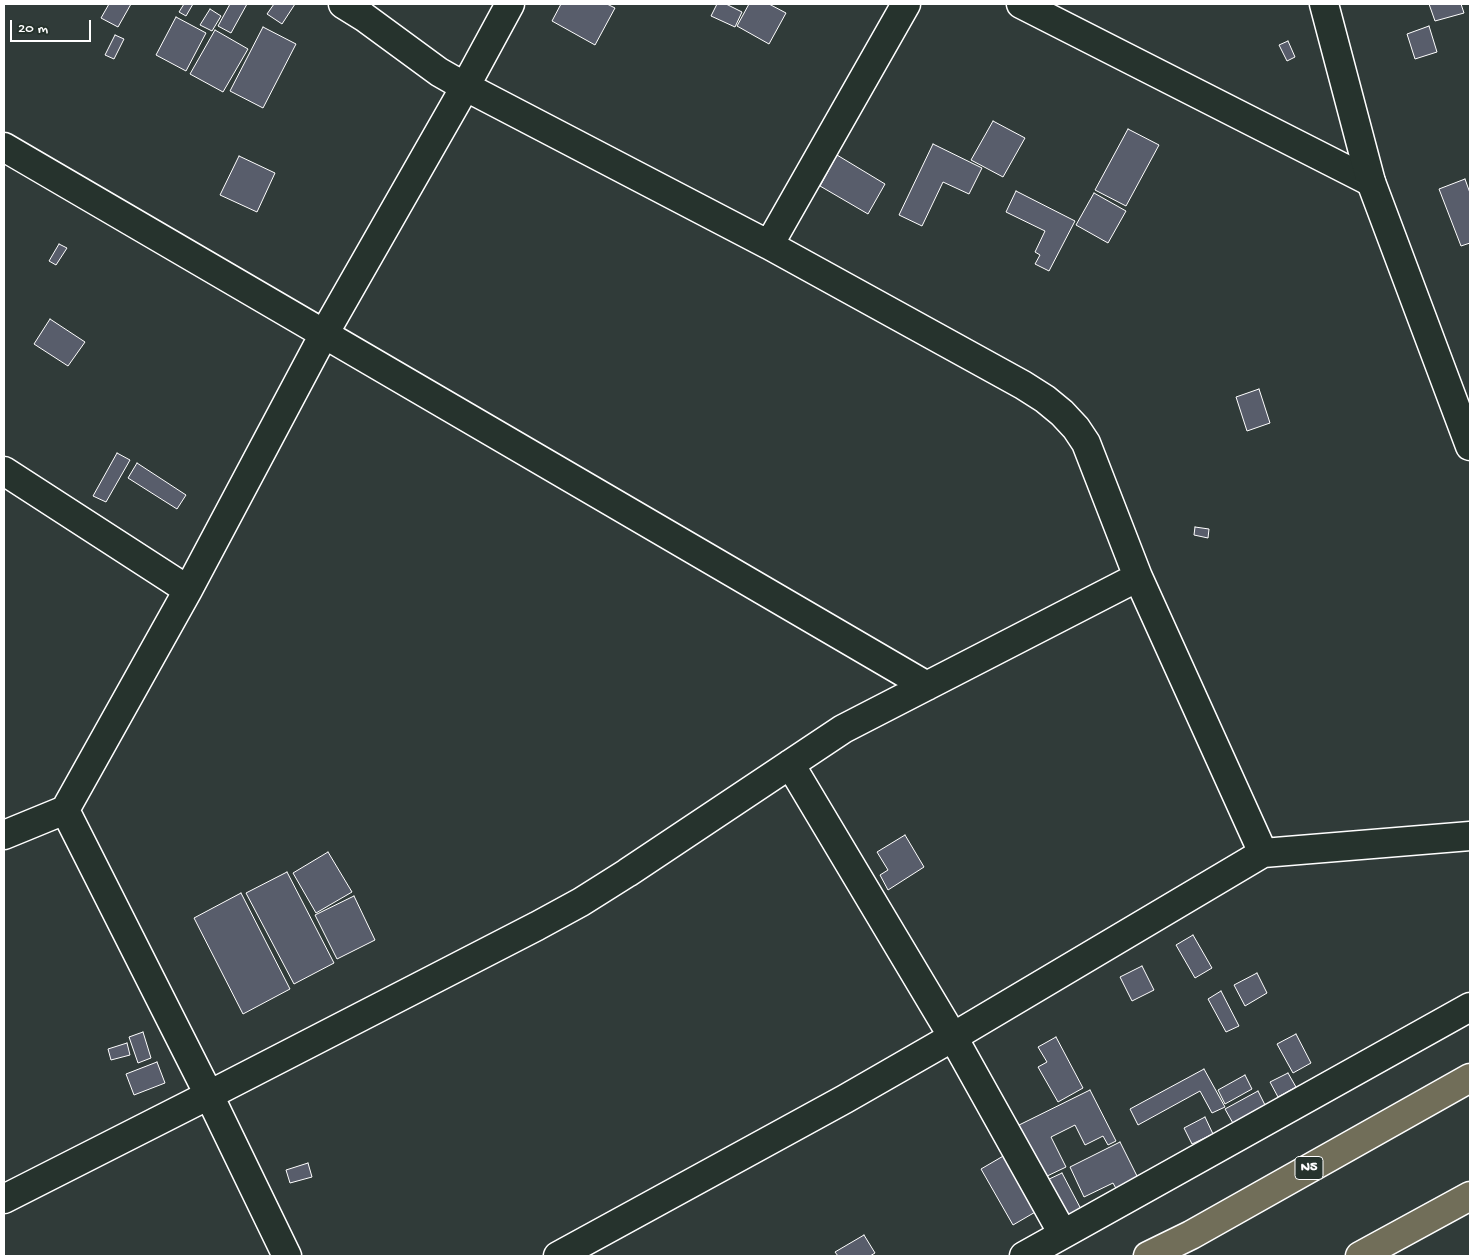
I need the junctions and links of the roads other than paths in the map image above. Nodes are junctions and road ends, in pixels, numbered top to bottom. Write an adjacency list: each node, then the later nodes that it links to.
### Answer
1 (343, 4): 6 (street)
2 (510, 4): 6 (street)
3 (906, 4): 9 (street)
4 (1021, 4): 8 (street)
5 (1324, 4): 8 (street)
6 (465, 86): 9 (street); 10 (street)
7 (4, 146): 10 (street)
8 (1371, 182): 11 (street)
9 (769, 245): 13 (street)
10 (324, 334): 14 (street); 15 (street)
11 (1470, 446)
12 (4, 471): 14 (street)
13 (1138, 577): 15 (street); 20 (street)
14 (188, 590): 17 (street)
15 (928, 686): 16 (street)
16 (790, 764): 22 (street); 24 (street)
17 (65, 810): 18 (street); 24 (street)
18 (4, 835)
19 (1470, 836): 20 (street)
20 (1264, 853): 22 (street)
21 (1470, 1007): 27 (street)
22 (953, 1037): 27 (street); 29 (street)
23 (1470, 1078): 31 (highway, N5)
24 (209, 1095): 26 (street); 28 (street)
25 (1470, 1196): 32 (highway)
26 (4, 1199)
27 (1063, 1234): 30 (street)
28 (287, 1256)
29 (558, 1256)
30 (1024, 1256)
31 (1148, 1256)
32 (1360, 1256)

